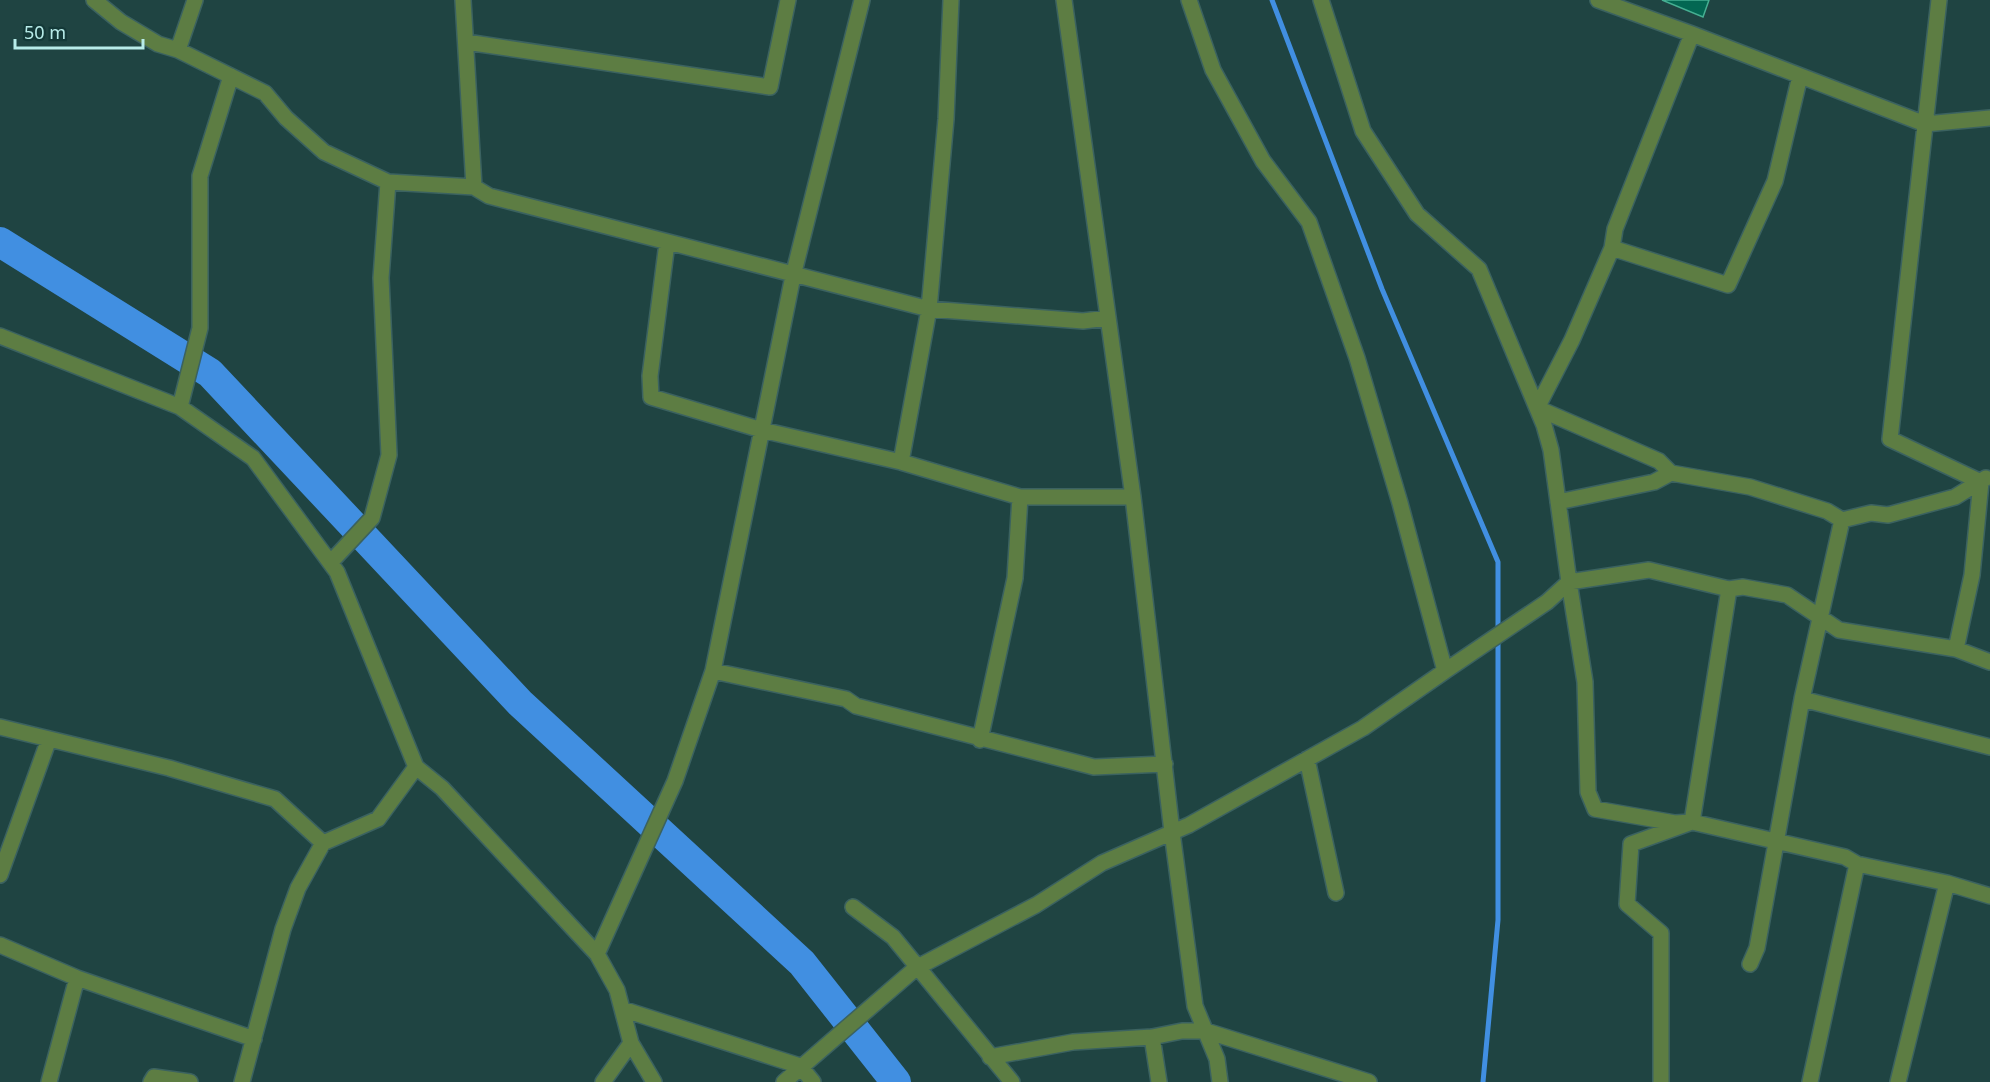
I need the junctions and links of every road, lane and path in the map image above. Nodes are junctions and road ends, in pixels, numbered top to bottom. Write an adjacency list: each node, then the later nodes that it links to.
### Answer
1 (94, 0): 14 (street)
2 (195, 0): 14 (street)
3 (463, 0): 13 (street)
4 (788, 0): 13 (street)
5 (862, 0): 23 (street)
6 (951, 0): 24 (street)
7 (1064, 0): 25 (street)
8 (1189, 0): 44 (street)
9 (1321, 0): 28 (street)
10 (1598, 0): 12 (street)
11 (1939, 0): 18 (street)
12 (1692, 34): 16 (street); 22 (street)
13 (466, 42): 20 (street)
14 (178, 50): 15 (street)
15 (231, 76): 19 (street); 27 (street)
16 (1800, 76): 18 (street); 22 (street)
17 (1990, 118): 18 (street)
18 (1925, 124): 32 (street)
19 (388, 182): 20 (street); 37 (street)
20 (474, 187): 21 (street)
21 (667, 243): 23 (street); 29 (street)
22 (1612, 248): 28 (street)
23 (793, 276): 24 (street); 29 (street)
24 (929, 309): 25 (street); 30 (street)
25 (1108, 318): 34 (street)
26 (0, 336): 27 (street)
27 (180, 407): 37 (street)
28 (1537, 408): 31 (street); 35 (street)
29 (762, 430): 30 (street); 43 (street)
30 (901, 462): 33 (street)
31 (1671, 473): 35 (street); 36 (street)
32 (1986, 479): 36 (street); 41 (street)
33 (1020, 497): 34 (street); 48 (street)
34 (1133, 497): 51 (street)
35 (1558, 502): 38 (street)
36 (1842, 520): 40 (street)
37 (330, 562): 52 (street)
38 (1569, 582): 39 (street); 44 (street); 53 (street)
39 (1729, 588): 40 (street); 53 (street)
40 (1820, 615): 41 (street); 45 (street)
41 (1956, 649): 42 (street)
42 (1990, 662)
43 (713, 671): 48 (street); 64 (street)
44 (1445, 671): 50 (street)
45 (1802, 699): 49 (street); 55 (street)
46 (0, 728): 47 (street)
47 (49, 739): 56 (street); 58 (street)
48 (980, 740): 51 (street)
49 (1990, 747)
50 (1307, 759): 54 (street); 60 (street)
51 (1165, 764): 54 (street)
52 (416, 767): 56 (street); 64 (street)
53 (1692, 822): 55 (street); 87 (street)
54 (1172, 832): 66 (street); 69 (street)
55 (1775, 842): 57 (street); 65 (street)
56 (323, 843): 71 (street)
57 (1857, 864): 59 (street); 88 (street)
58 (0, 874)
59 (1947, 884): 61 (street); 89 (street)
60 (1336, 893)
61 (1990, 896)
62 (853, 907): 66 (street)
63 (0, 945): 67 (street)
64 (597, 954): 68 (street)
65 (1750, 964)
66 (916, 968): 73 (street); 74 (street)
67 (77, 978): 71 (street); 75 (street)
68 (622, 1009): 72 (street); 74 (street)
69 (1206, 1031): 70 (street); 85 (street); 86 (street)
70 (1152, 1037): 73 (street); 84 (street)
71 (254, 1040): 78 (street)
72 (631, 1043): 79 (street); 80 (street)
73 (990, 1058): 83 (street)
74 (800, 1066): 81 (street); 82 (street)
75 (49, 1082)
76 (152, 1082): 77 (street)
77 (190, 1082)
78 (242, 1082)
79 (603, 1082)
80 (654, 1082)
81 (784, 1082)
82 (813, 1082)
83 (1012, 1082)
84 (1159, 1082)
85 (1220, 1082)
86 (1369, 1082)
87 (1661, 1082)
88 (1810, 1082)
89 (1898, 1082)

